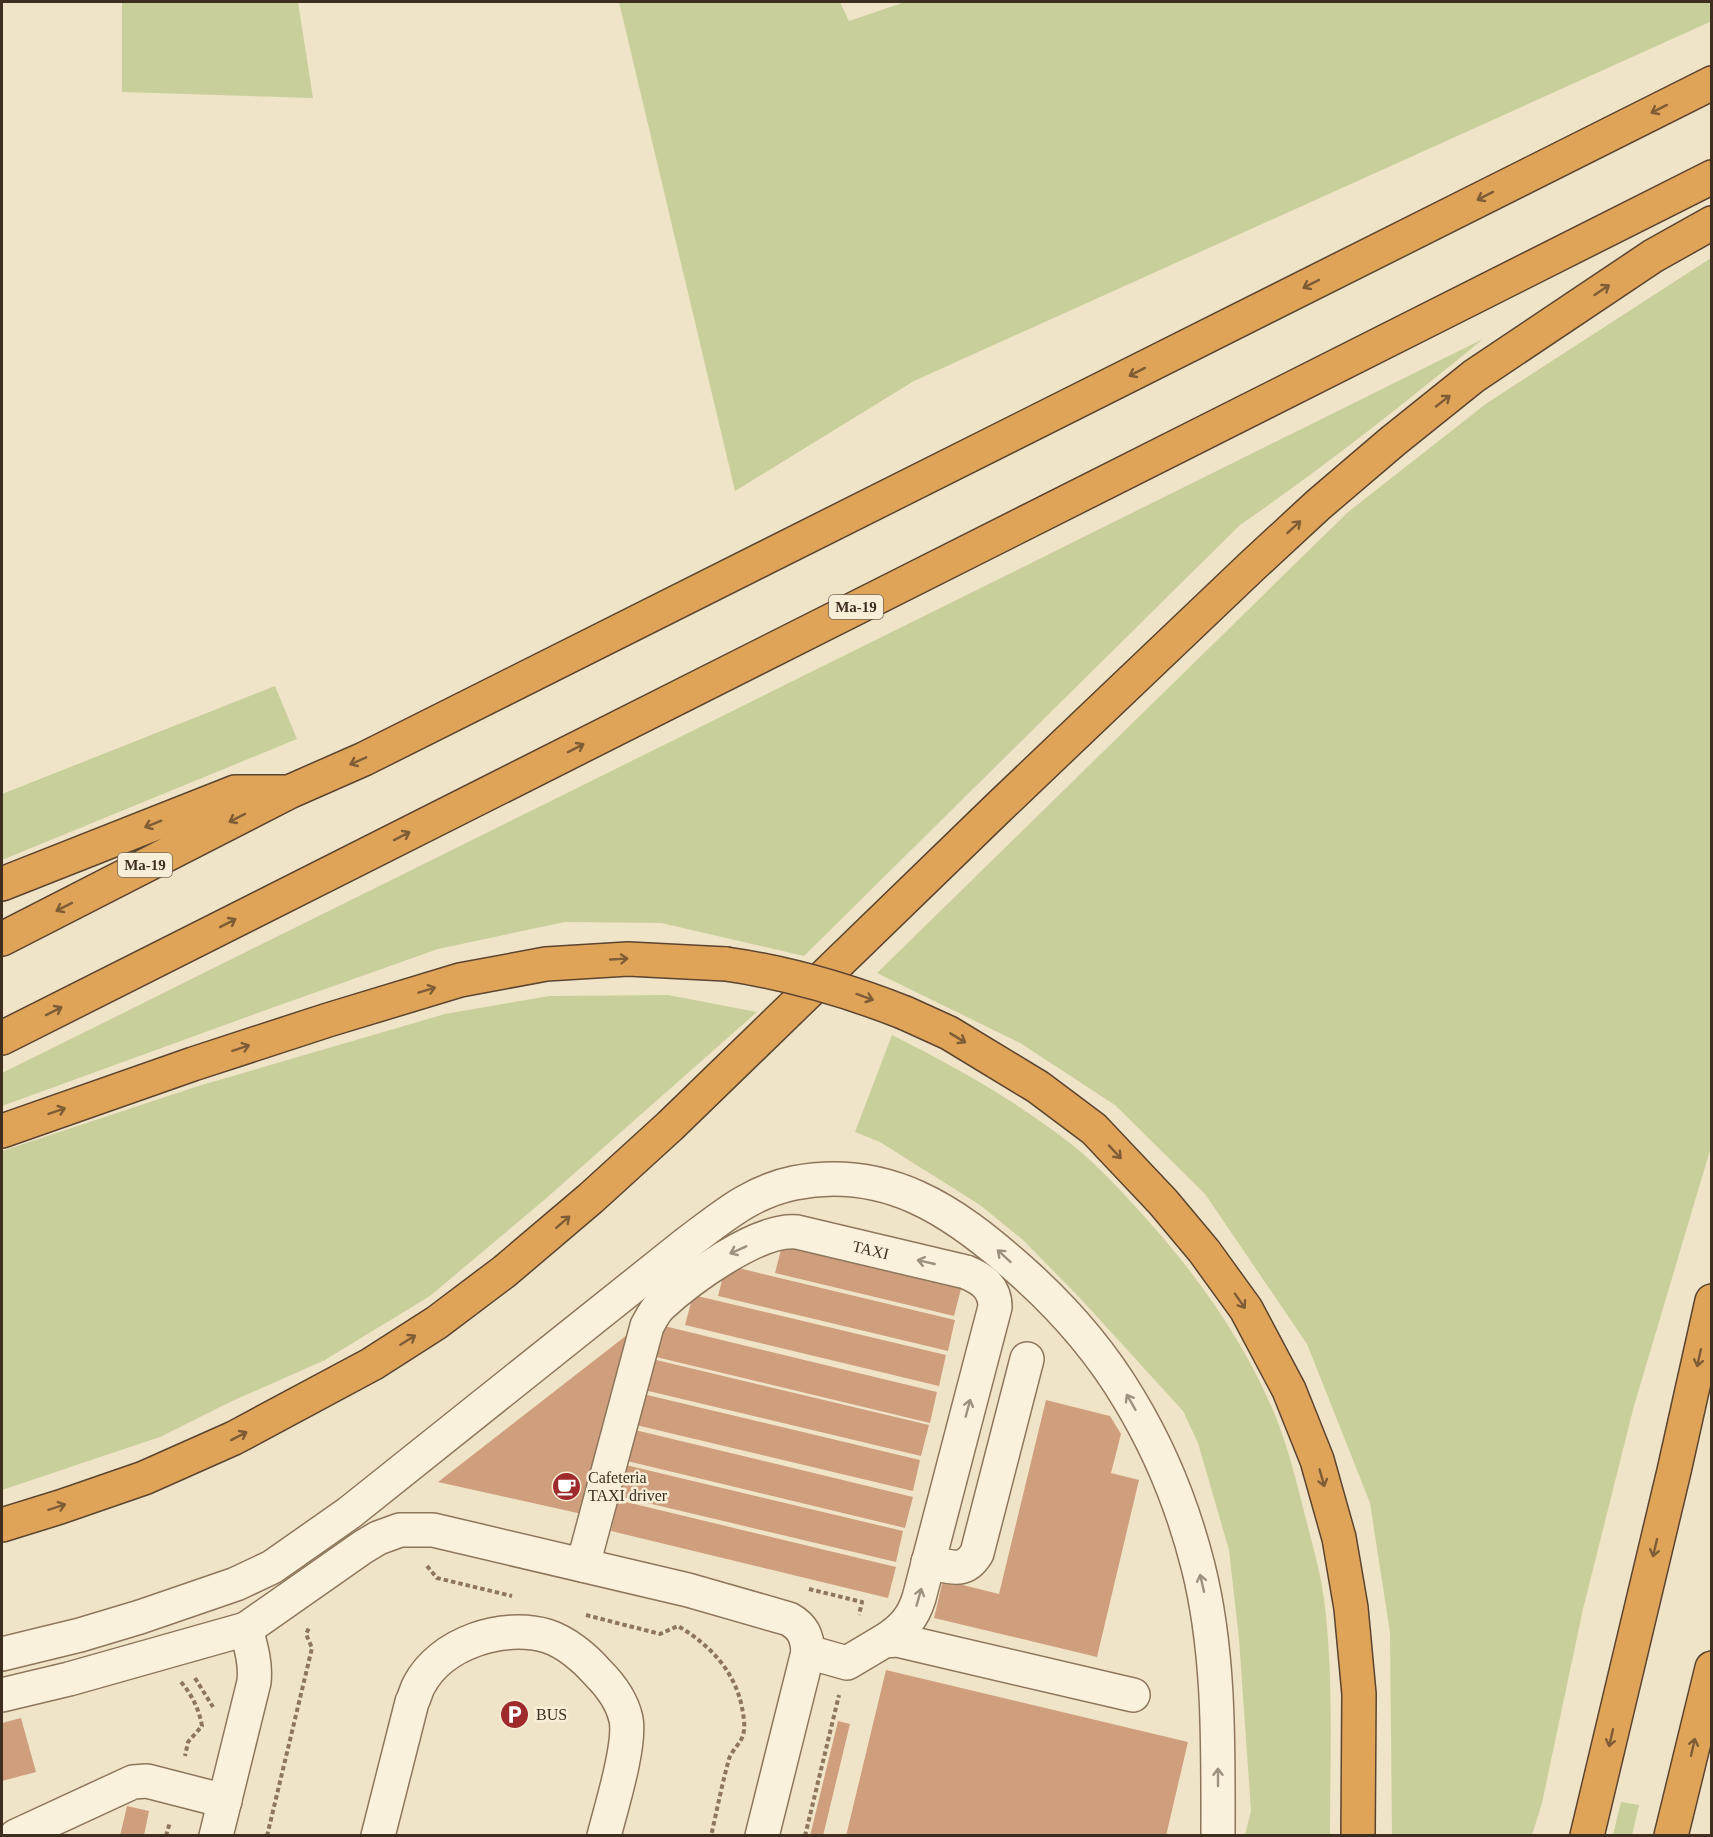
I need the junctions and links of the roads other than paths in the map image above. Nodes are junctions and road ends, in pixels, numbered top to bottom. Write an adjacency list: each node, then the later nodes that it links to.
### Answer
1 (1712, 83): 4 (highway, Ma-19, one-way to 4)
2 (1712, 177): 7 (highway, Ma-19, one-way to 2)
3 (1712, 223): 11 (highway, one-way to 3)
4 (289, 792): 5 (highway, one-way to 5); 6 (highway, Ma-19, one-way to 6)
5 (2, 884)
6 (2, 939)
7 (2, 1038)
8 (2, 1131): 28 (highway, one-way to 28, bridge)
9 (1712, 1301): 29 (highway, one-way to 29)
10 (1027, 1359): 12 (street)
11 (2, 1525)
12 (928, 1562): 13 (street, TAXI, one-way to 13); 15 (street, TAXI, one-way to 12)
13 (583, 1565): 14 (street); 16 (street)
14 (246, 1629): 19 (street); 21 (street)
15 (884, 1641): 16 (street, TAXI); 20 (street)
16 (808, 1652): 26 (street)
17 (2, 1654): 27 (street, one-way to 17)
18 (1712, 1668): 30 (highway, one-way to 18)
19 (2, 1695)
20 (1133, 1695)
21 (225, 1802): 22 (street); 23 (street)
22 (16, 1836)
23 (216, 1836)
24 (378, 1836): 25 (street)
25 (604, 1836)
26 (762, 1836)
27 (1218, 1836)
28 (1358, 1836)
29 (1587, 1836)
30 (1671, 1836)

